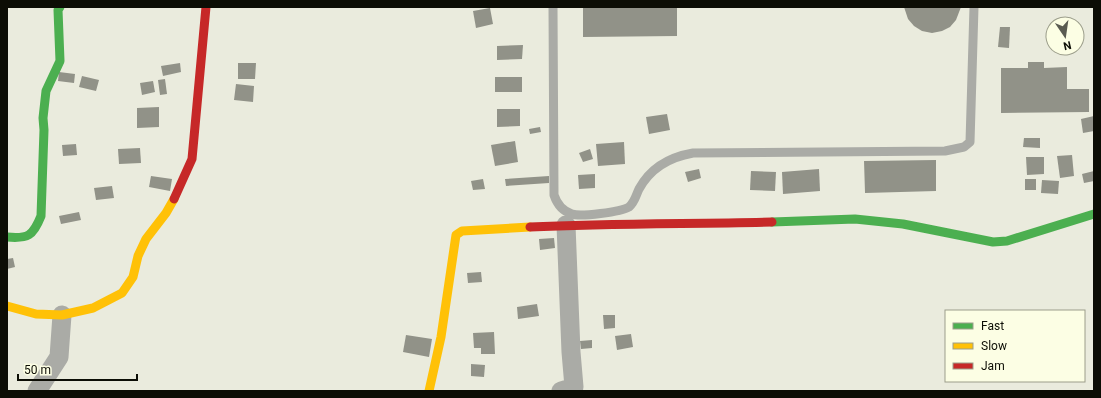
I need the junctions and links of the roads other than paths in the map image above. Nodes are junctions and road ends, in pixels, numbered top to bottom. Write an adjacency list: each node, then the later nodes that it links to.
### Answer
1 (60, 7): 7 (street)
2 (206, 7): 9 (street)
3 (553, 7): 4 (lane)
4 (974, 7)
5 (1094, 214): 6 (street)
6 (566, 225): 11 (street); 12 (street)
7 (7, 237)
8 (7, 306): 9 (street)
9 (62, 315): 10 (street)
10 (37, 391)
11 (429, 391)
12 (561, 391)

